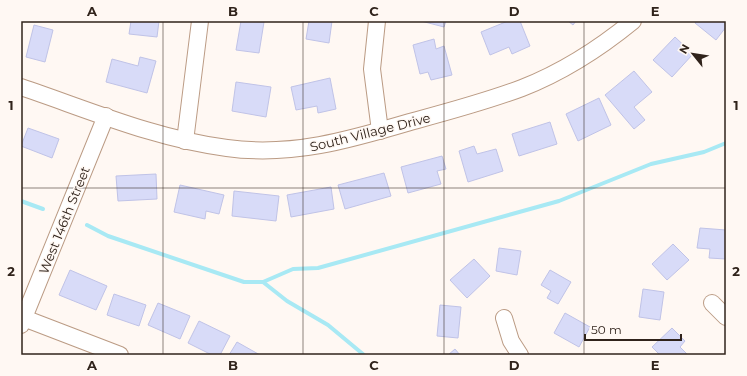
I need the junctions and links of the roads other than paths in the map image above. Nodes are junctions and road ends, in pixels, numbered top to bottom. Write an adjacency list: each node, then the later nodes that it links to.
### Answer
1 (200, 21): 7 (street)
2 (377, 21): 6 (street)
3 (633, 21): 6 (street, South Village Drive)
4 (21, 87): 5 (street, South Village Drive)
5 (106, 116): 7 (street, South Village Drive); 11 (street, West 146th Street)
6 (380, 131): 7 (street, South Village Drive)
7 (185, 141)
8 (712, 303): 9 (street)
9 (726, 317)
10 (504, 318): 13 (street)
11 (22, 320): 12 (street)
12 (120, 355)
13 (520, 355)

